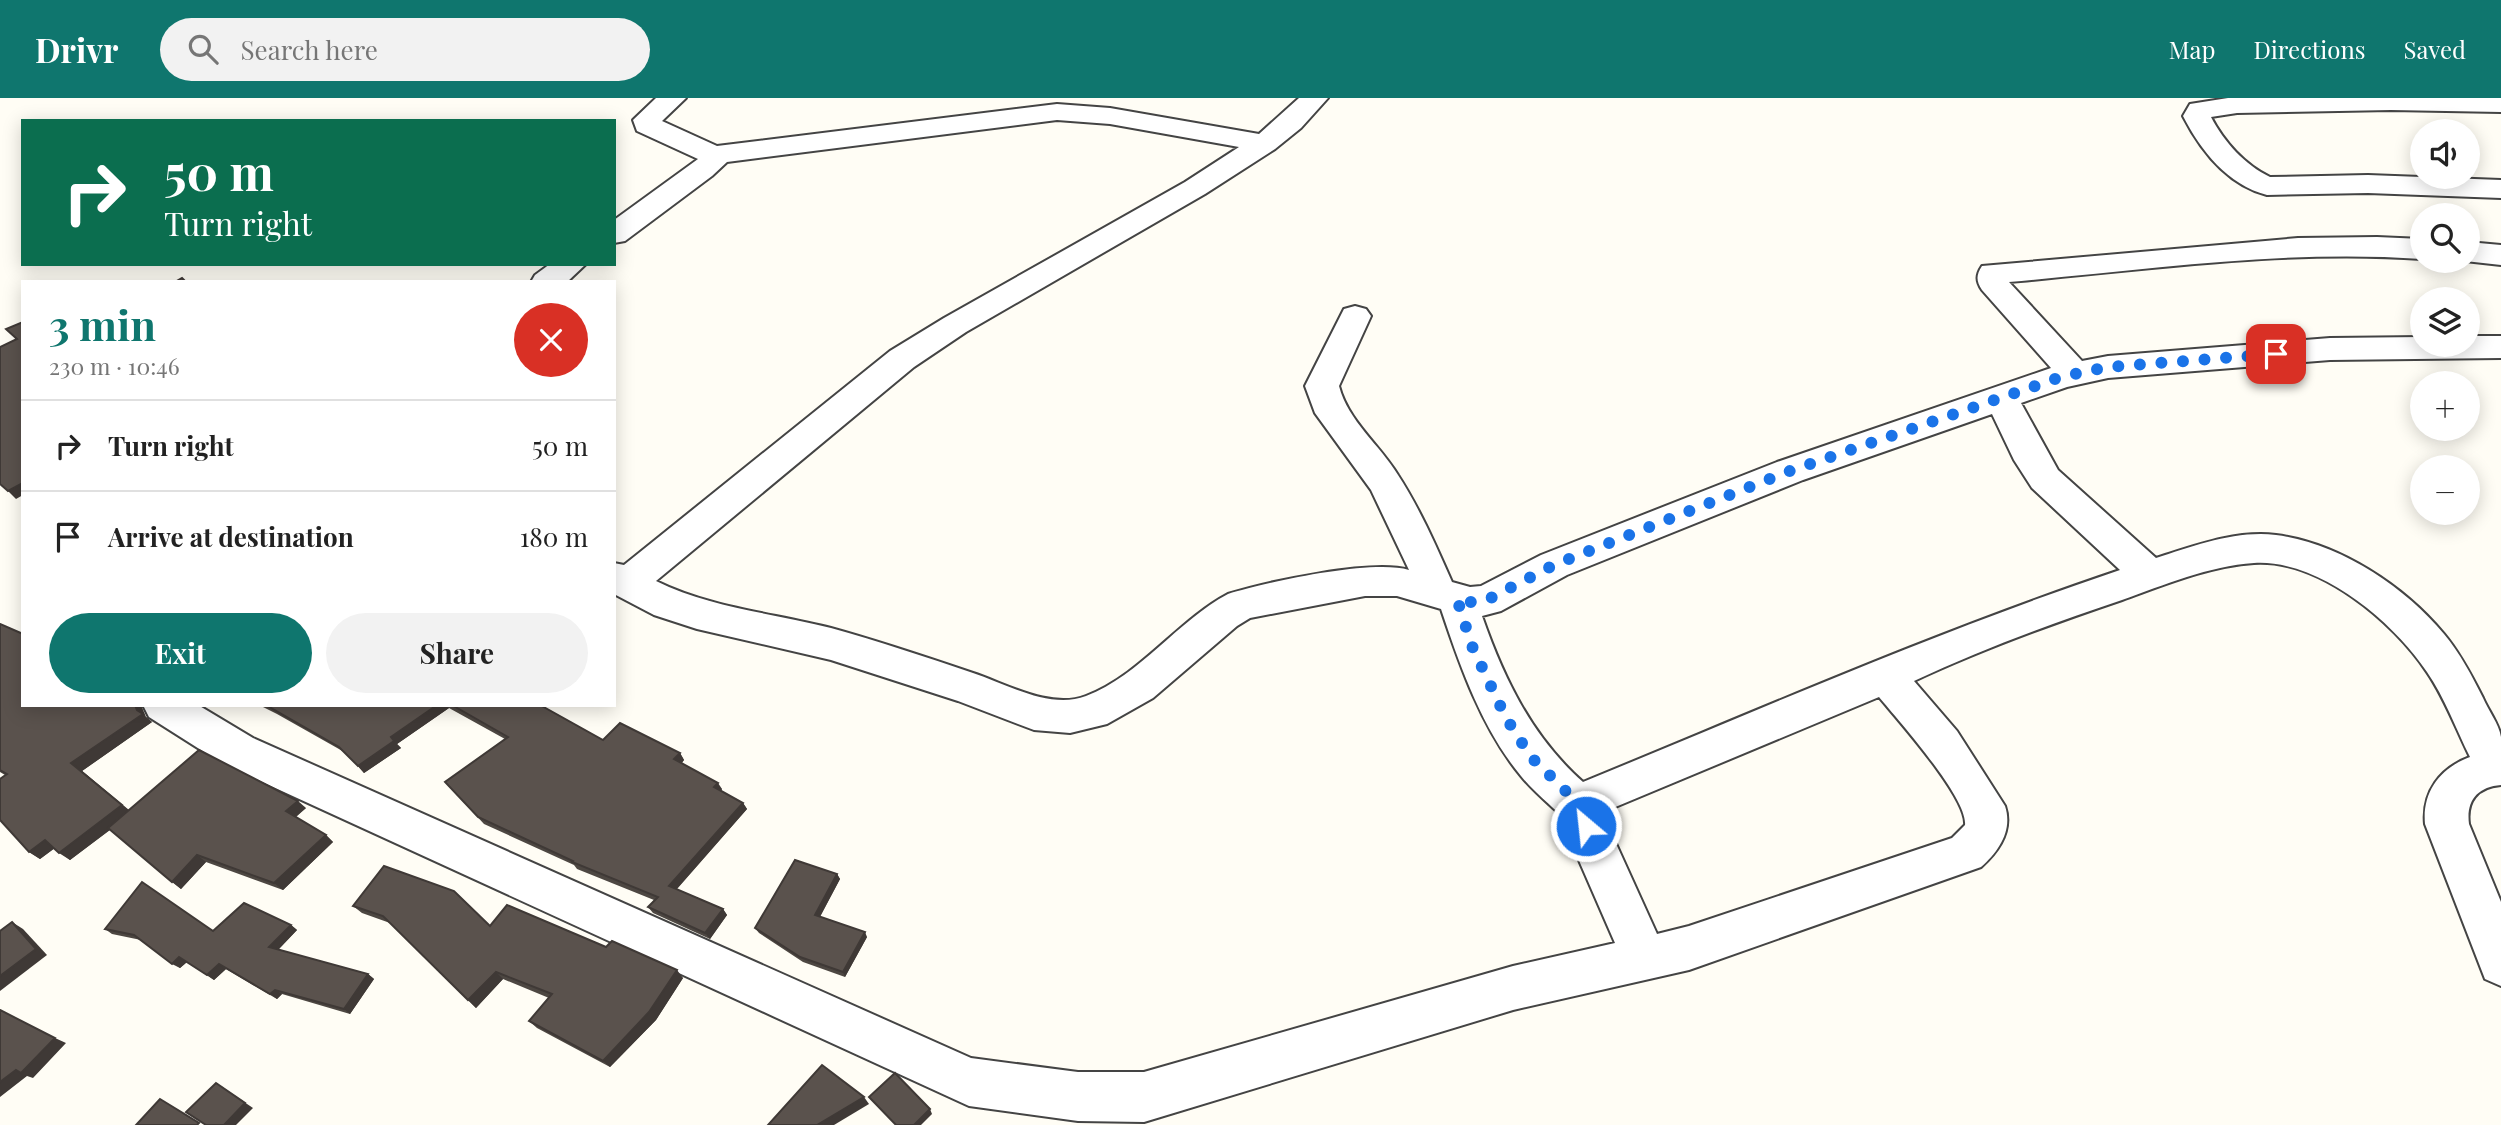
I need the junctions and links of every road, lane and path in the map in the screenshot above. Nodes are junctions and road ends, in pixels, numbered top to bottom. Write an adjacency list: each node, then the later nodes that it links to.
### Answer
1 (672, 98): 6 (street)
2 (1314, 98): 5 (street)
3 (2501, 104): 7 (street)
4 (1145, 109): 5 (street); 6 (street)
5 (1265, 144): 19 (street)
6 (713, 155): 8 (street)
7 (2501, 188)
8 (616, 233)
9 (2410, 248): 16 (street)
10 (2480, 253): 11 (street)
11 (2501, 256)
12 (568, 266): 13 (street)
13 (548, 280)
14 (1355, 316): 20 (street)
15 (2501, 347): 16 (street)
16 (2075, 374): 17 (street)
17 (2000, 396): 18 (street); 20 (street)
18 (2150, 575): 21 (street); 23 (street)
19 (621, 580): 20 (street)
20 (1448, 597): 24 (street)
21 (1886, 676): 24 (street); 25 (street)
22 (166, 707): 25 (street)
23 (2498, 767): 26 (street)
24 (1584, 809): 25 (street)
25 (1645, 958)
26 (2501, 964)

